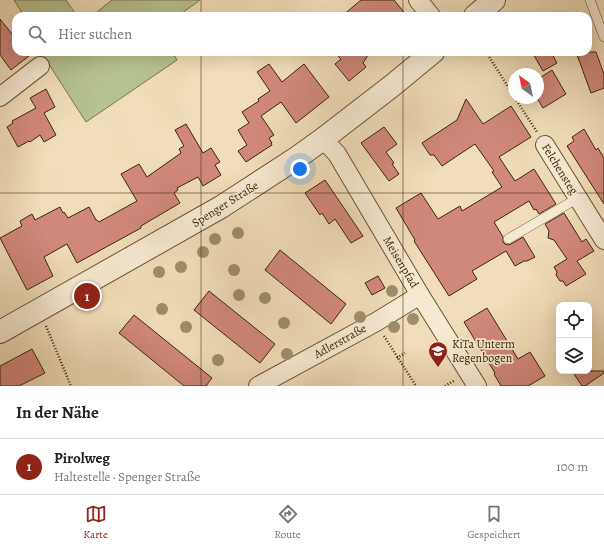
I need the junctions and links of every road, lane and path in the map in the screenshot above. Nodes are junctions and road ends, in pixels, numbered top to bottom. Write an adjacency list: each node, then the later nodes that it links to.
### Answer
1 (418, 0): 4 (street)
2 (494, 0): 5 (street)
3 (590, 0): 6 (lane)
4 (428, 12)
5 (480, 12)
6 (604, 36)
7 (428, 56): 13 (street, Spenger Straße)
8 (489, 56): 10 (path, Felchensteg)
9 (40, 66): 11 (street)
10 (508, 86)
11 (0, 97)
12 (519, 104): 14 (path, Felchensteg)
13 (323, 139): 18 (street, Meisenpfad); 21 (street, Spenger Straße)
14 (545, 144): 15 (street, Felchensteg)
15 (578, 198): 16 (lane); 17 (street, Felchensteg)
16 (508, 239)
17 (604, 240)
18 (420, 294): 20 (street, Adlerstraße); 27 (street, Meisenpfad)
19 (44, 320): 24 (path)
20 (376, 322): 23 (path); 25 (street, Adlerstraße)
21 (0, 332)
22 (405, 353): 23 (path)
23 (397, 358): 26 (path)
24 (70, 386)
25 (258, 386)
26 (416, 386)
27 (477, 386)

